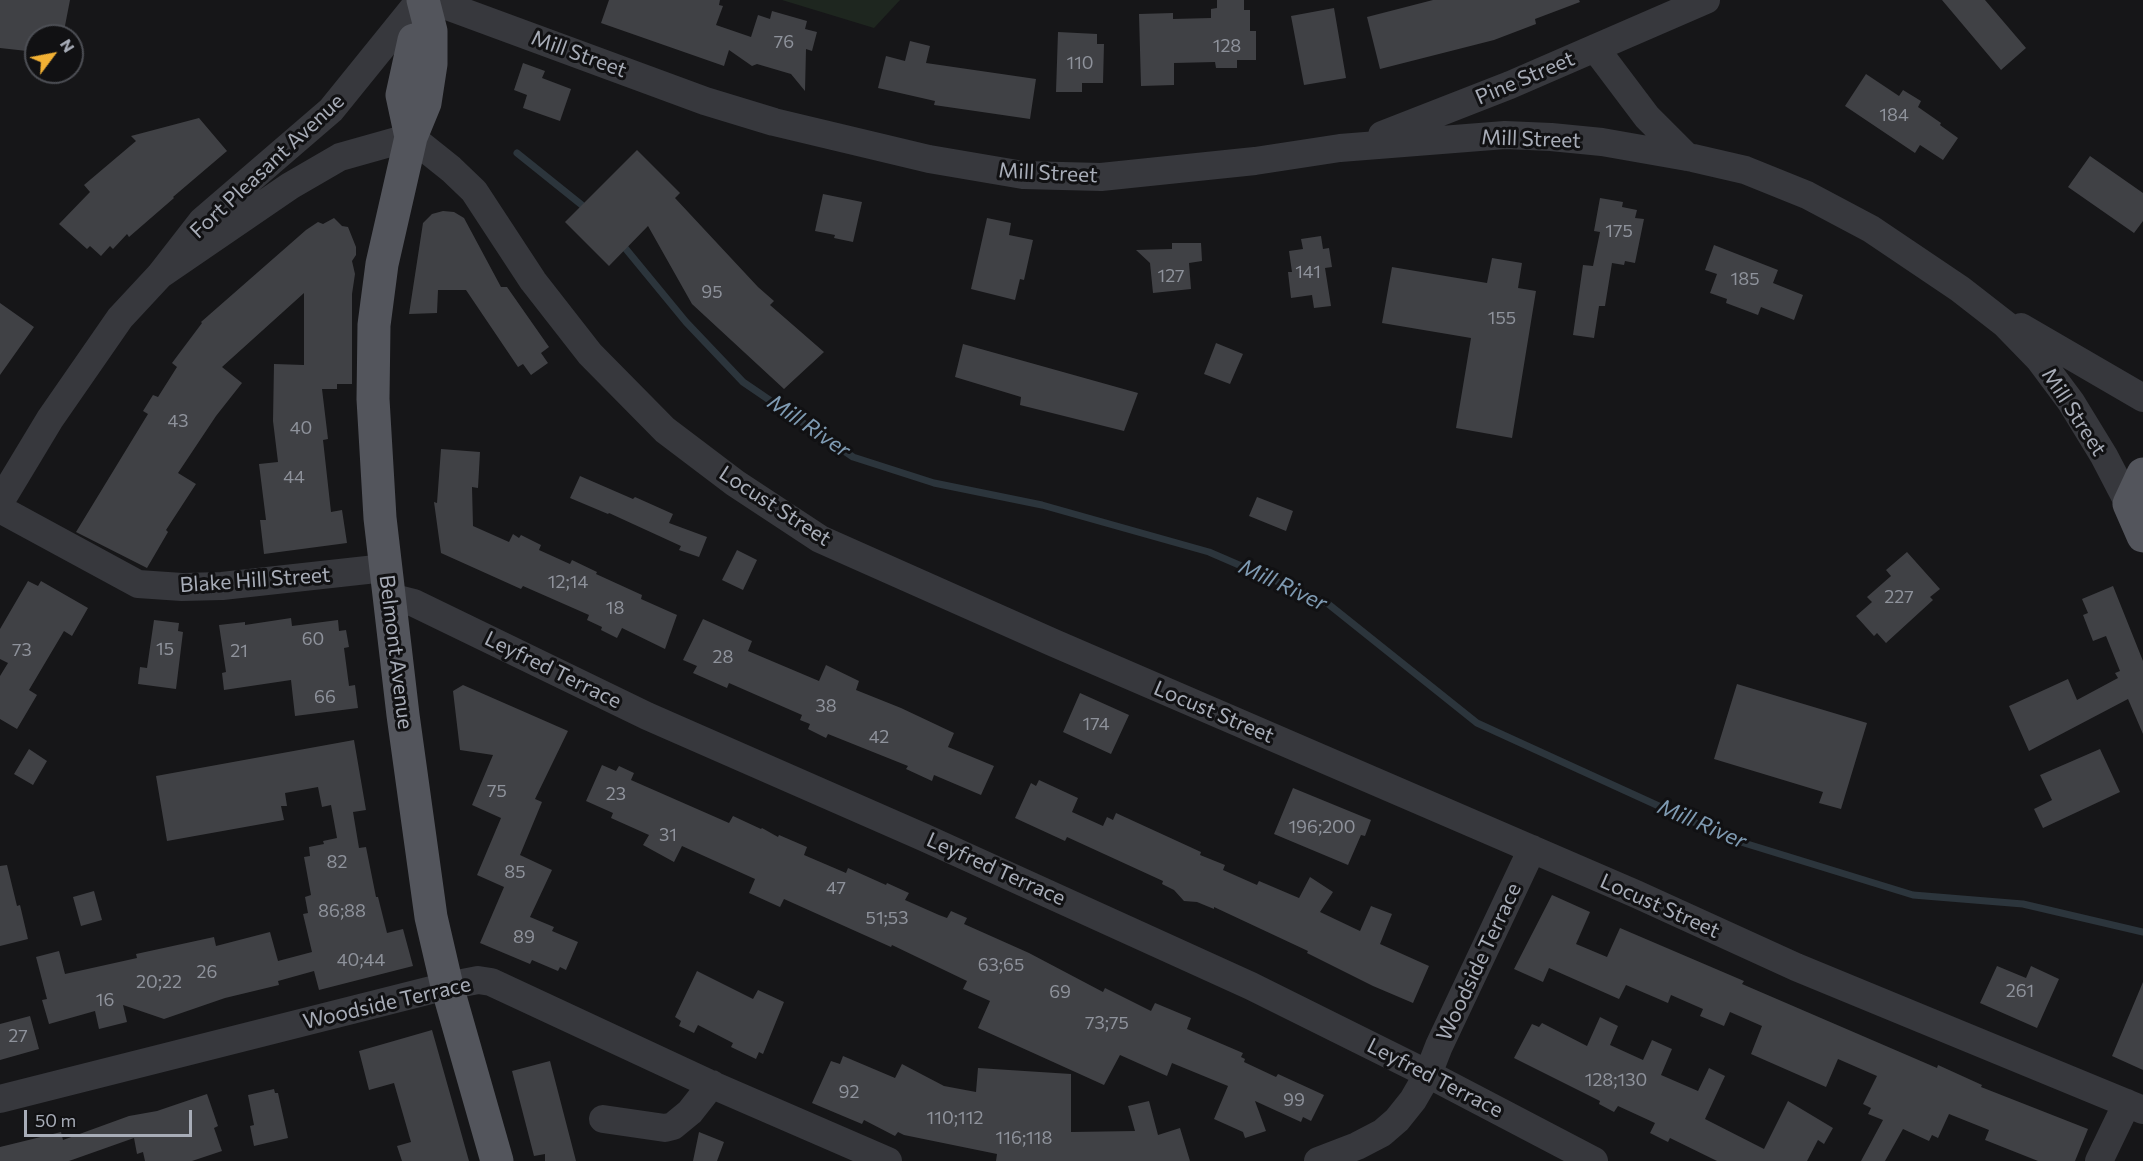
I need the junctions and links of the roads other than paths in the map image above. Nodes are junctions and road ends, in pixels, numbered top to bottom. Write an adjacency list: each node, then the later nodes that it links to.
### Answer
1 (422, 0): 5 (main road); 8 (street, Fort Pleasant Avenue)
2 (431, 0): 6 (street, Mill Street)
3 (1706, 0): 4 (street, Pine Street)
4 (1595, 48): 6 (street, Pine Street); 7 (street)
5 (411, 137): 8 (street, Fort Pleasant Avenue); 16 (main road, Belmont Avenue); 17 (street, Locust Street)
6 (1340, 148): 7 (street, Mill Street)
7 (1687, 157): 9 (street, Mill Street)
8 (160, 275): 12 (street, Fort Pleasant Avenue)
9 (1983, 305): 10 (street, Mill Street); 13 (street, Mill Street)
10 (2143, 398)
11 (2143, 474): 13 (main road)
12 (0, 501)
13 (2128, 504): 15 (main road, Mill Street)
14 (0, 509): 16 (street, Blake Hill Street)
15 (2143, 536)
16 (388, 582): 18 (main road, Belmont Avenue); 19 (street, Leyfred Terrace)
17 (1532, 849): 19 (street, Woodside Terrace); 22 (street, Locust Street)
18 (447, 986): 20 (street, Woodside Terrace); 21 (street, Woodside Terrace); 24 (main road, Belmont Avenue)
19 (1428, 1074): 26 (street, Woodside Terrace); 27 (street, Leyfred Terrace)
20 (711, 1084): 23 (street); 25 (street, Woodside Terrace)
21 (0, 1099)
22 (2135, 1106): 28 (street)
23 (603, 1119)
24 (497, 1161)
25 (888, 1161)
26 (1318, 1161)
27 (1594, 1161)
28 (2099, 1161)

